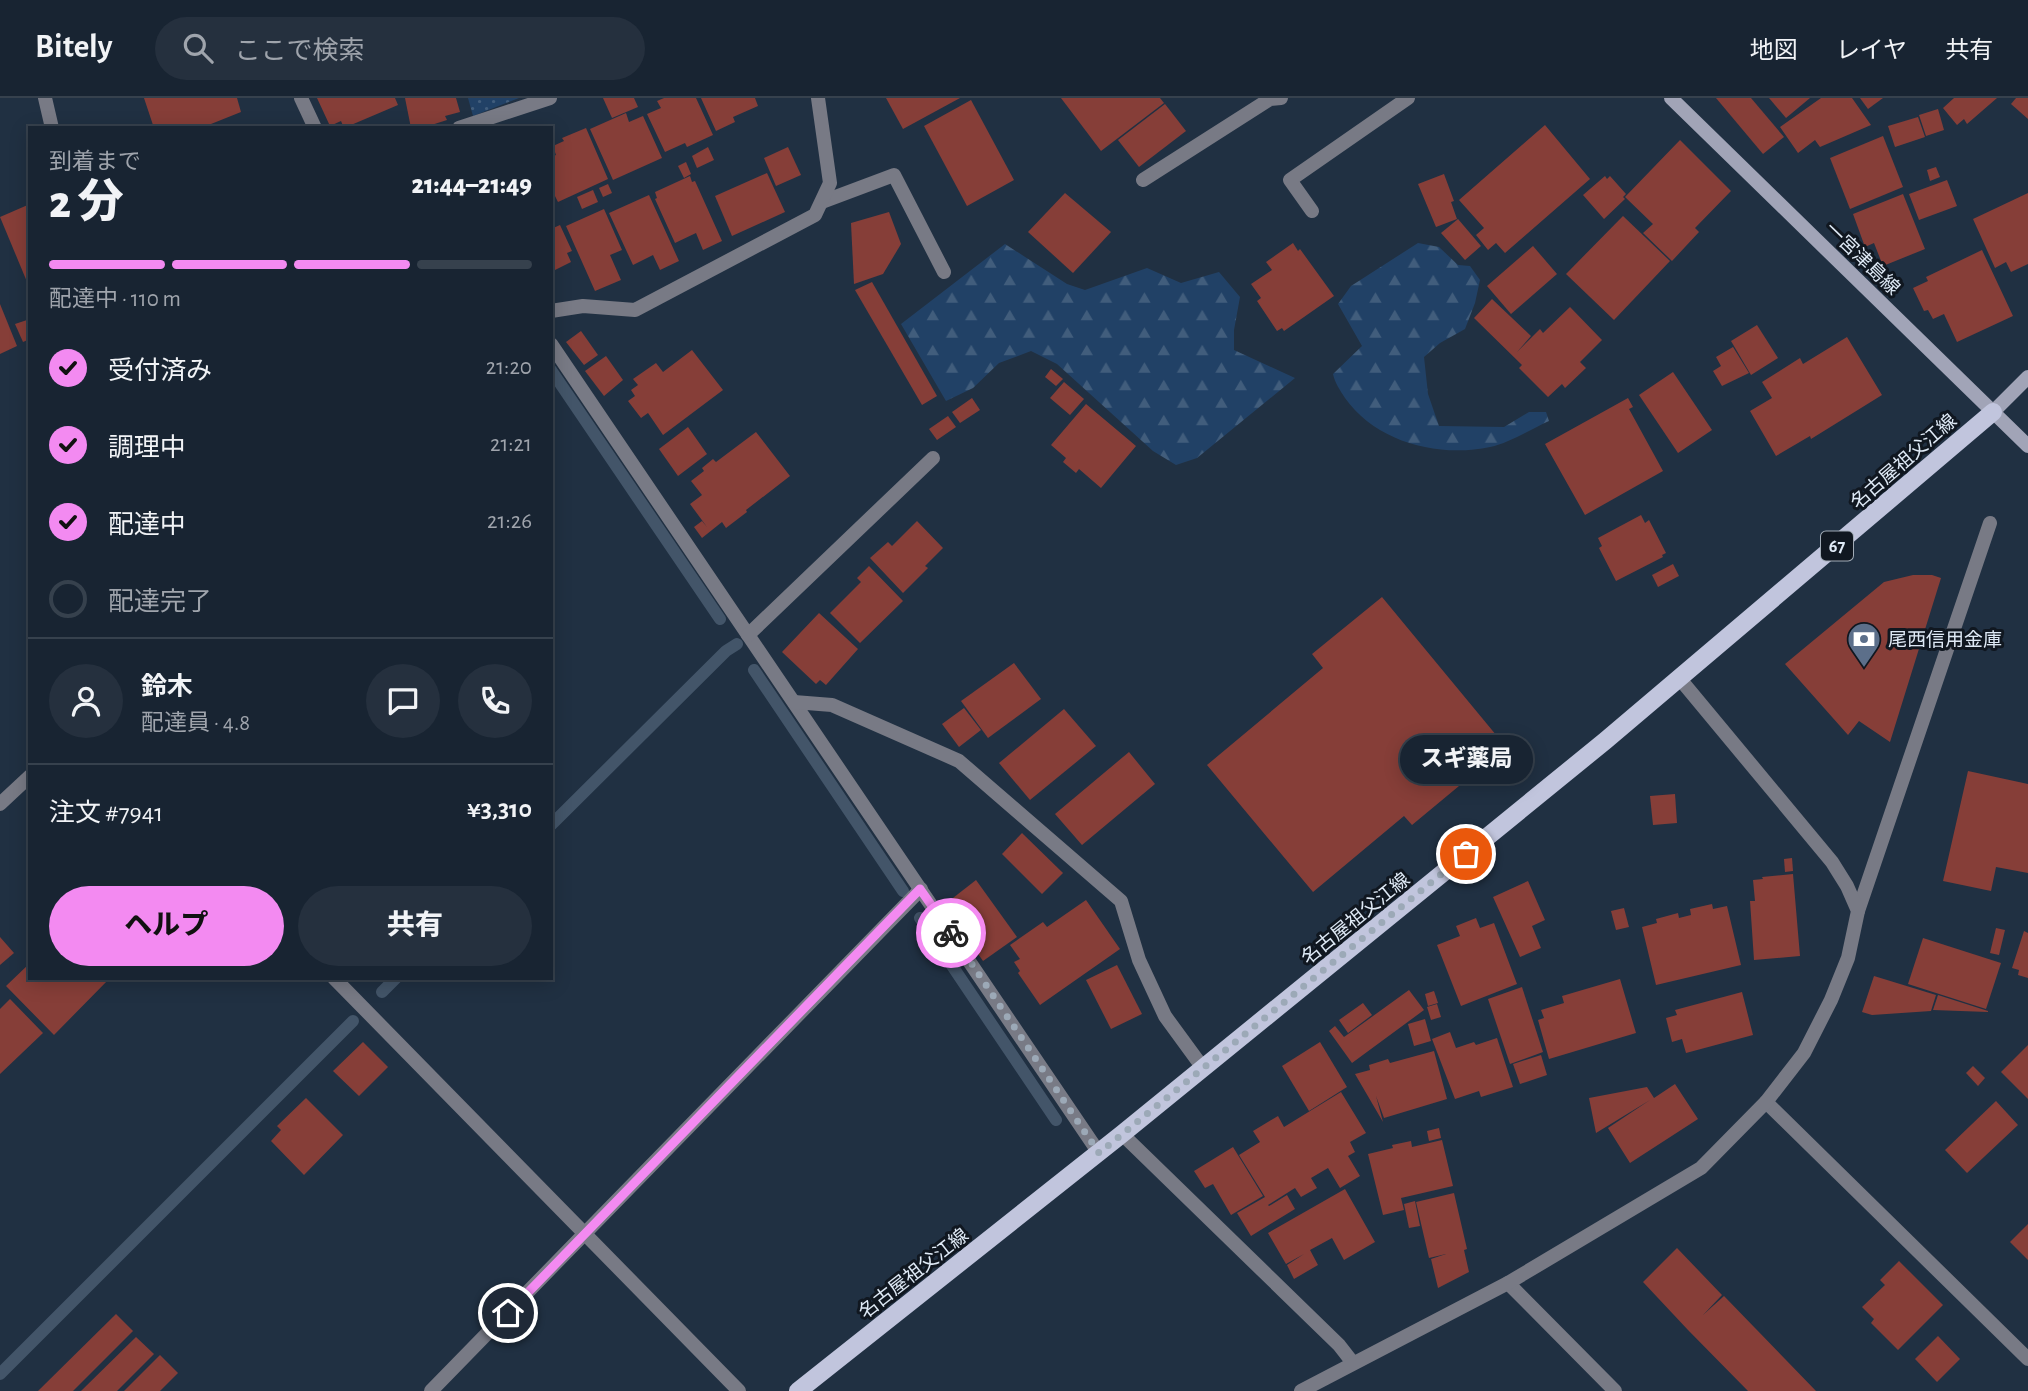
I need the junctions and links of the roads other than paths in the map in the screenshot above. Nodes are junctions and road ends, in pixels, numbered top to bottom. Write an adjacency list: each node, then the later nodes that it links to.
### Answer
1 (46, 98): 8 (street)
2 (301, 98): 9 (street)
3 (550, 98): 10 (street)
4 (818, 98): 12 (street)
5 (1281, 98): 11 (street)
6 (1408, 98): 13 (street)
7 (1671, 98): 18 (main road, 一宮津島線)
8 (51, 126)
9 (314, 126)
10 (465, 126)
11 (1143, 180)
12 (822, 202): 14 (street); 15 (street)
13 (1312, 211)
14 (944, 272)
15 (553, 311)
16 (553, 347): 22 (street)
17 (2028, 377): 18 (main road)
18 (1993, 412): 19 (main road, 一宮津島線); 23 (main road, 名古屋祖父江線 / 67)
19 (2028, 446)
20 (933, 458): 22 (street)
21 (1990, 523): 28 (street)
22 (748, 635): 24 (street)
23 (1681, 680): 28 (street); 30 (main road, 名古屋祖父江線 / 67)
24 (794, 702): 27 (street); 30 (street)
25 (28, 778): 26 (street)
26 (0, 804)
27 (920, 889): 33 (street); 34 (street)
28 (1858, 911): 31 (street)
29 (336, 980): 34 (street)
30 (1203, 1068): 32 (main road, 名古屋祖父江線 / 67)
31 (1766, 1102): 35 (street); 36 (street)
32 (1122, 1134): 33 (main road, 名古屋祖父江線 / 67); 37 (street)
33 (1099, 1153): 40 (main road, 名古屋祖父江線 / 67)
34 (586, 1234): 38 (street); 39 (street)
35 (1508, 1283): 37 (street); 42 (street)
36 (2028, 1359)
37 (1353, 1363): 41 (street)
38 (431, 1391)
39 (740, 1391)
40 (798, 1391)
41 (1301, 1391)
42 (1615, 1391)

